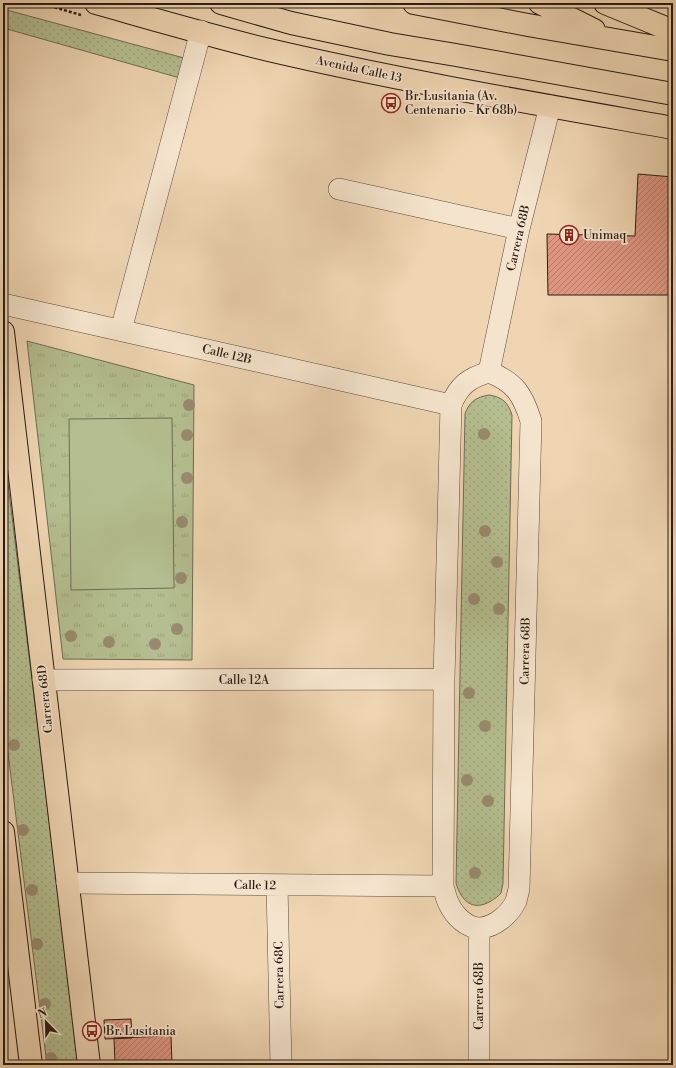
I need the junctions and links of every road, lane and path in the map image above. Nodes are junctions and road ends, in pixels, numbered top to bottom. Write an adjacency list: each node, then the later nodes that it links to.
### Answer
1 (96, 3): 8 (main road, Avenida Calle 13)
2 (221, 3): 9 (main road)
3 (414, 3): 10 (main road)
4 (540, 3): 10 (main road)
5 (606, 3): 6 (main road); 7 (main road)
6 (673, 16)
7 (673, 31)
8 (201, 32): 12 (main road, Avenida Calle 13); 19 (street)
9 (334, 32): 12 (main road); 13 (main road)
10 (615, 40): 11 (main road)
11 (673, 50)
12 (446, 88): 14 (main road, Avenida Calle 13)
13 (673, 94)
14 (550, 106): 15 (main road, Avenida Calle 13); 17 (street, Carrera 68B)
15 (673, 128)
16 (339, 189): 17 (street)
17 (519, 229): 21 (street, Carrera 68B)
18 (3, 304): 19 (street, Calle 12B)
19 (121, 330): 22 (street, Calle 12B)
20 (3, 332): 24 (main road, Carrera 68D)
21 (489, 372): 22 (street); 29 (street, Carrera 68B)
22 (451, 405): 23 (street)
23 (444, 679): 24 (street, Calle 12A); 28 (street)
24 (43, 680): 26 (main road, Carrera 68D)
25 (3, 832): 30 (main road)
26 (67, 883): 27 (street, Calle 12); 31 (main road, Carrera 68D)
27 (277, 885): 28 (street, Calle 12); 32 (street, Carrera 68C)
28 (443, 886): 29 (street)
29 (479, 928): 33 (street, Carrera 68B)
30 (31, 1065)
31 (89, 1065)
32 (281, 1065)
33 (479, 1065)

